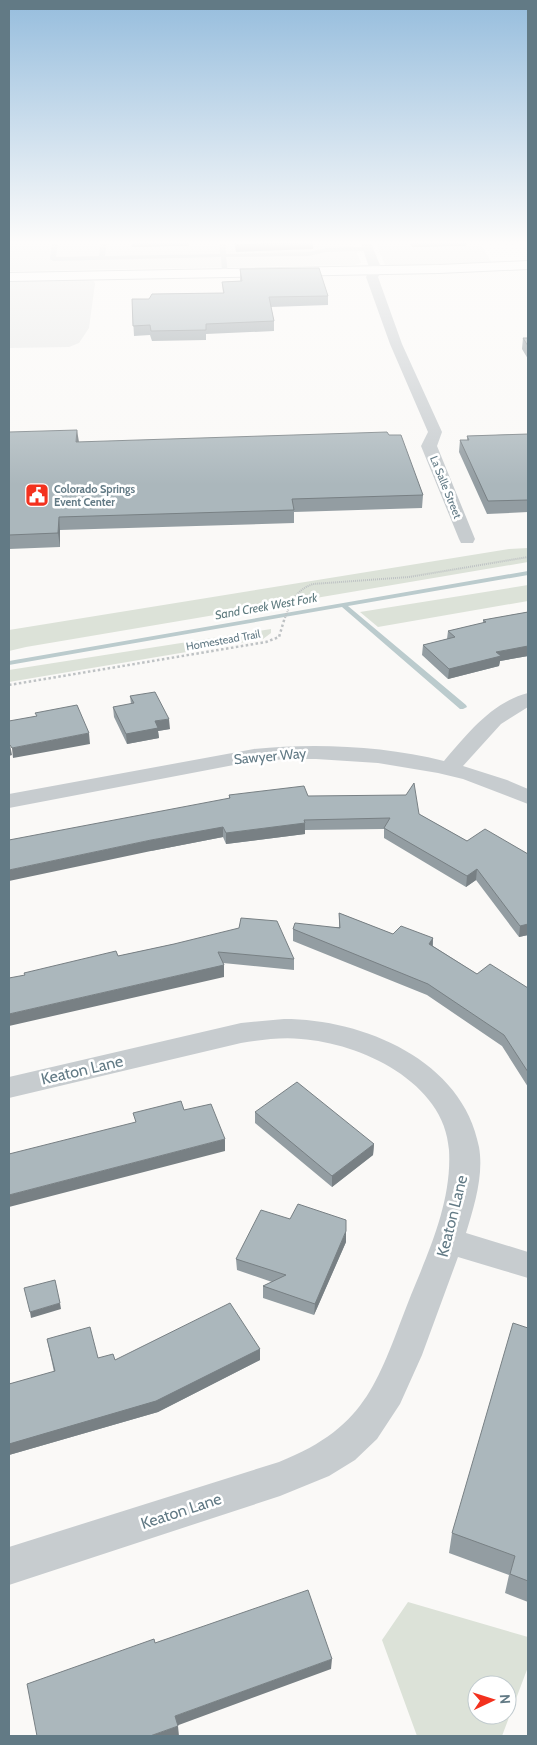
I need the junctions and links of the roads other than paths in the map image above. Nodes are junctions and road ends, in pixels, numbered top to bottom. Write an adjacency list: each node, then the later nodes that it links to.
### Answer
1 (388, 322): 2 (street, La Salle Street)
2 (467, 539)
3 (528, 699): 4 (street)
4 (449, 769): 5 (street, Sawyer Way); 6 (street, Sawyer Way)
5 (528, 797)
6 (9, 800)
7 (9, 1088): 8 (street, Keaton Lane)
8 (449, 1241): 9 (street); 10 (street, Keaton Lane)
9 (528, 1265)
10 (9, 1566)

